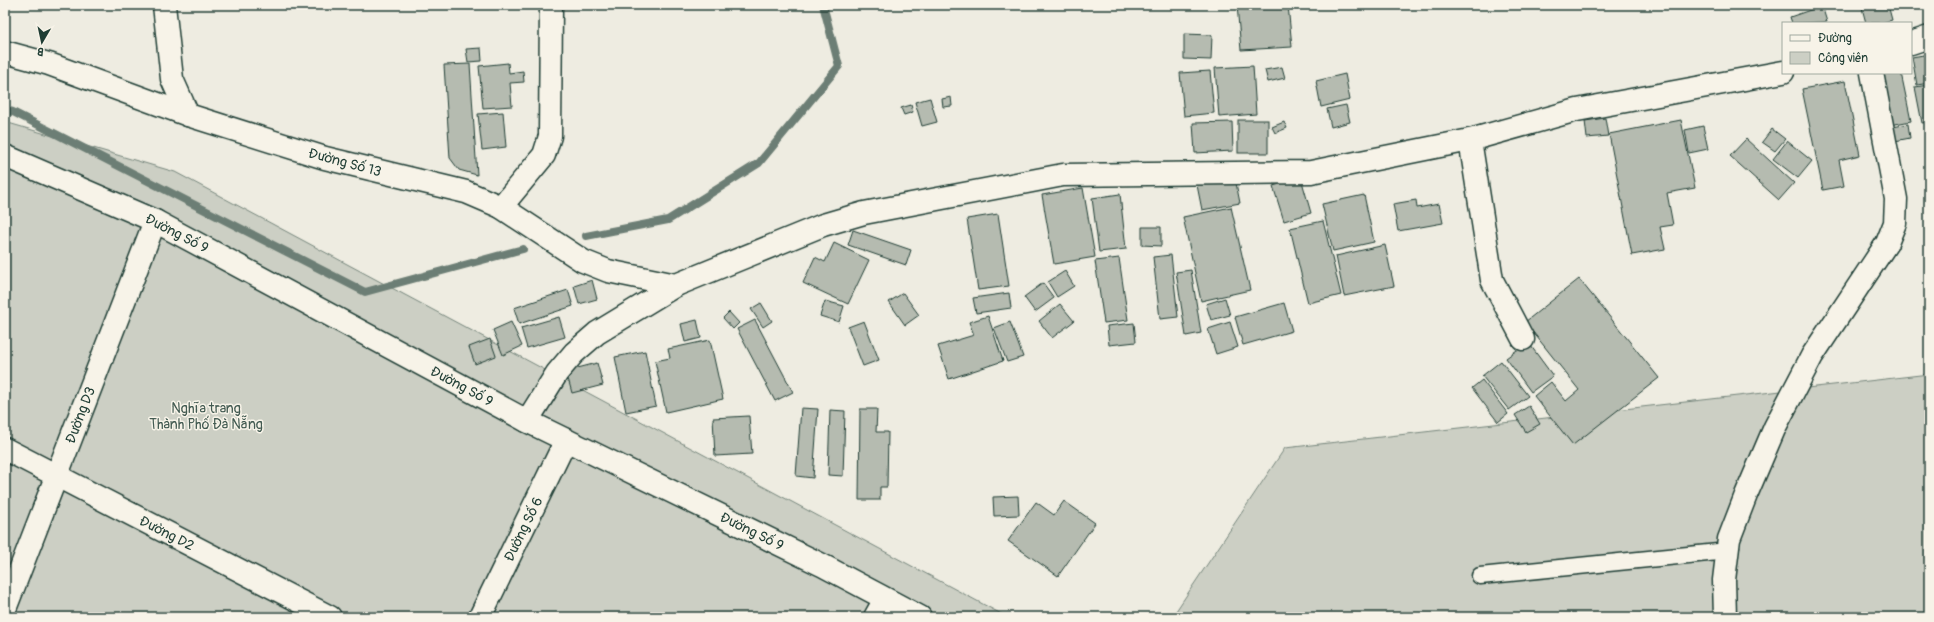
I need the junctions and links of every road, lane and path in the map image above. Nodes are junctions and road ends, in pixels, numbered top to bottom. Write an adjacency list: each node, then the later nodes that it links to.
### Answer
1 (164, 5): 8 (street)
2 (551, 5): 11 (street)
3 (1929, 37): 4 (street)
4 (1912, 43)
5 (5, 52): 8 (street, Đường Số 13)
6 (1782, 72): 9 (street)
7 (1872, 74): 19 (street)
8 (188, 115): 11 (street, Đường Số 13)
9 (1470, 140): 13 (street); 14 (street)
10 (5, 156): 12 (street, Đường Số 9)
11 (501, 208): 13 (street, Đường Số 13)
12 (148, 239): 15 (street, Đường Số 9); 18 (street, Đường D3)
13 (676, 285): 15 (street)
14 (1523, 339)
15 (527, 420): 16 (street, Đường Số 9)
16 (566, 440): 21 (street, Đường Số 9); 24 (street, Đường Số 6)
17 (5, 449): 18 (street, Đường D2)
18 (57, 475): 22 (street, Đường D3); 23 (street, Đường D2)
19 (1728, 551): 20 (lane); 26 (street)
20 (1480, 576)
21 (880, 608): 25 (street, Đường Số 9)
22 (5, 609)
23 (330, 617)
24 (480, 617)
25 (920, 617)
26 (1725, 617)

